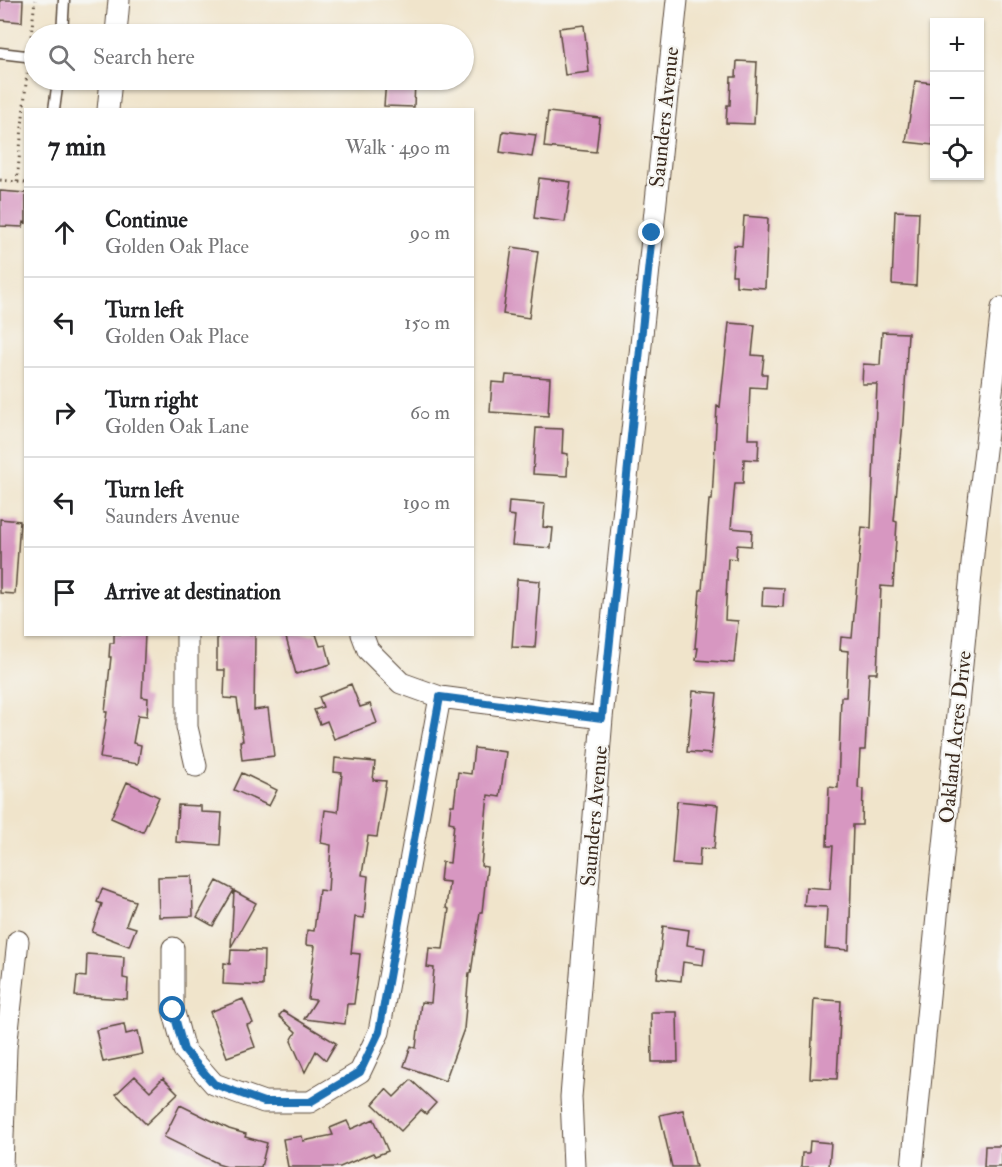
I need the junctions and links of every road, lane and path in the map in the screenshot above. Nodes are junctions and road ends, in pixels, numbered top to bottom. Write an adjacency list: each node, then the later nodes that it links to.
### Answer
1 (35, 0): 5 (path)
2 (64, 0): 6 (lane)
3 (119, 0): 7 (street)
4 (677, 0): 22 (street, Saunders Avenue)
5 (32, 24)
6 (63, 24)
7 (117, 24)
8 (0, 53): 9 (lane)
9 (24, 56)
10 (25, 90): 16 (path)
11 (57, 90): 13 (lane)
12 (110, 90): 14 (street)
13 (54, 108)
14 (108, 108)
15 (0, 180): 16 (path)
16 (17, 182): 17 (path)
17 (24, 183)
18 (1002, 308): 28 (street, Oakland Acres Drive)
19 (187, 636): 23 (street)
20 (363, 636): 21 (street)
21 (440, 697): 22 (street); 25 (street)
22 (602, 718): 27 (street, Saunders Avenue)
23 (196, 766)
24 (18, 941): 26 (street)
25 (172, 948)
26 (2, 1167)
27 (574, 1167)
28 (912, 1167)

